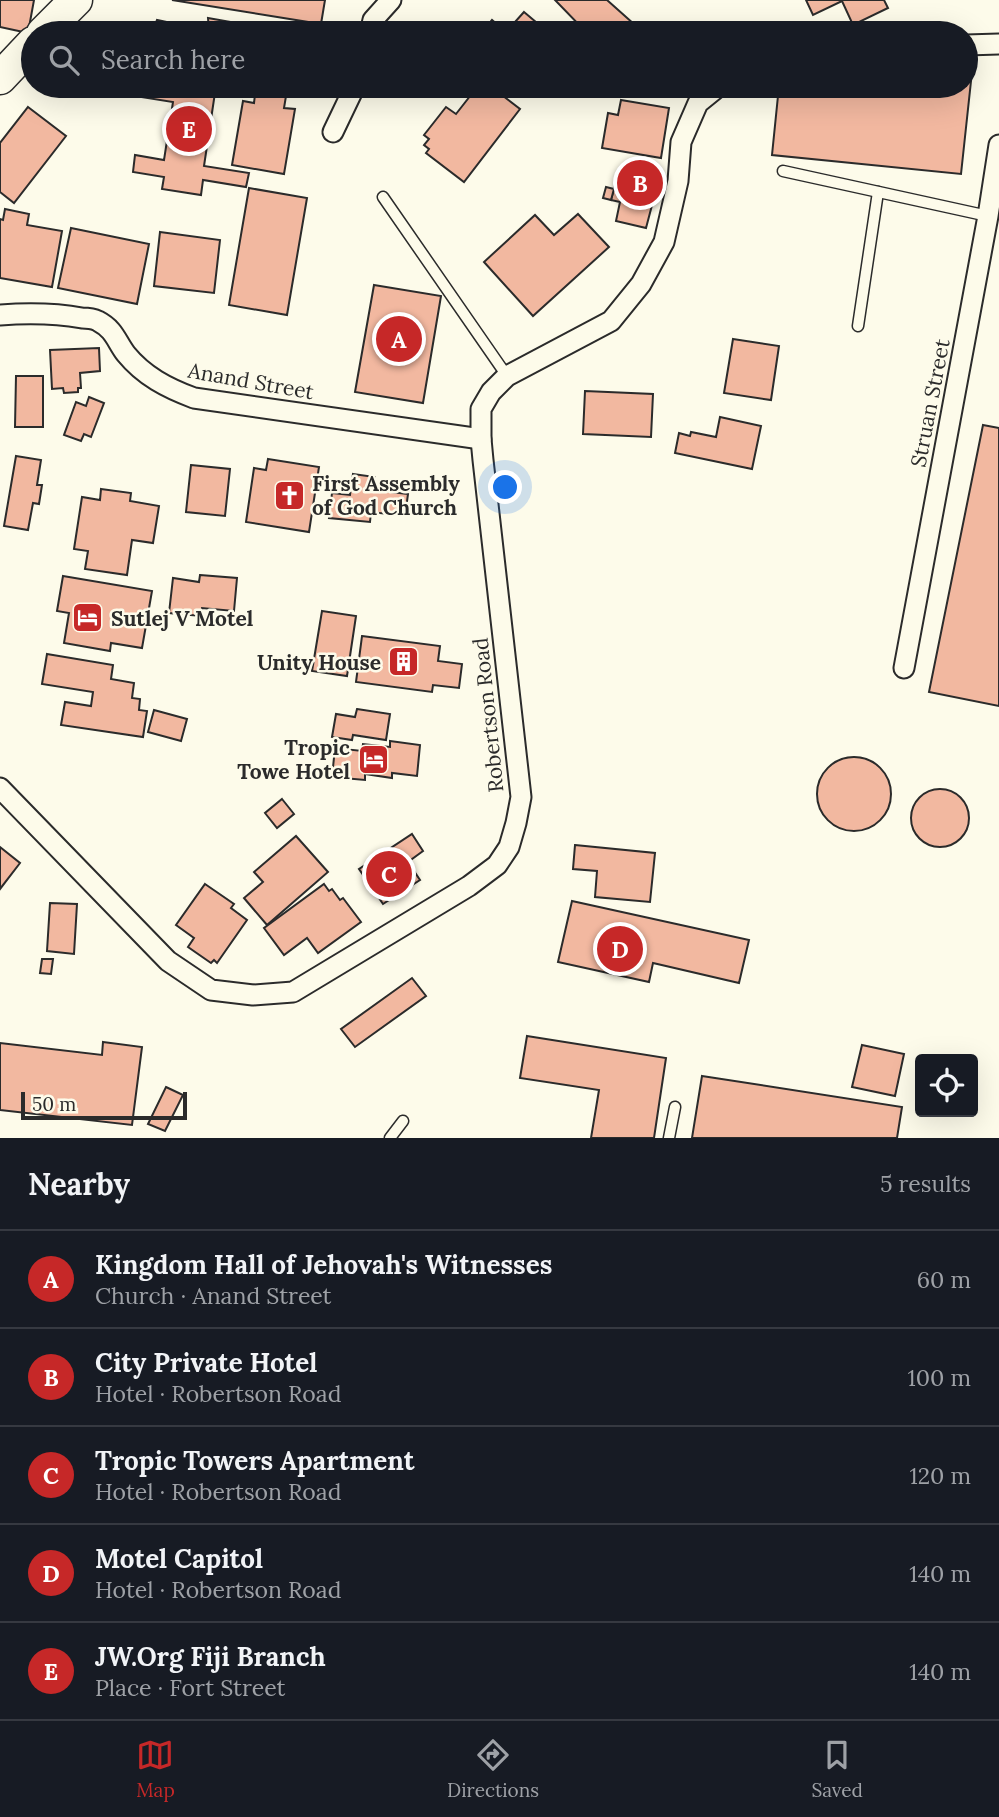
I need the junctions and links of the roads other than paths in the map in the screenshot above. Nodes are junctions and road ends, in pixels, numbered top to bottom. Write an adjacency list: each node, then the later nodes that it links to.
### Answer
1 (76, 0): 3 (main road)
2 (391, 0): 4 (street)
3 (55, 21)
4 (373, 21)
5 (999, 44): 6 (street)
6 (978, 45)
7 (349, 98): 9 (street)
8 (704, 98): 17 (street, Robertson Road)
9 (333, 132)
10 (999, 145): 14 (street, Struan Street)
11 (783, 171): 12 (lane)
12 (878, 192): 14 (lane); 16 (lane)
13 (383, 197): 17 (lane)
14 (988, 216): 19 (street, Struan Street)
15 (0, 315): 18 (street, Anand Street)
16 (859, 326)
17 (507, 376): 18 (street, Robertson Road)
18 (481, 439): 20 (street, Robertson Road)
19 (904, 668)
20 (0, 788)
21 (675, 1107): 24 (lane)
22 (403, 1121): 23 (lane)
23 (390, 1138)
24 (669, 1138)

